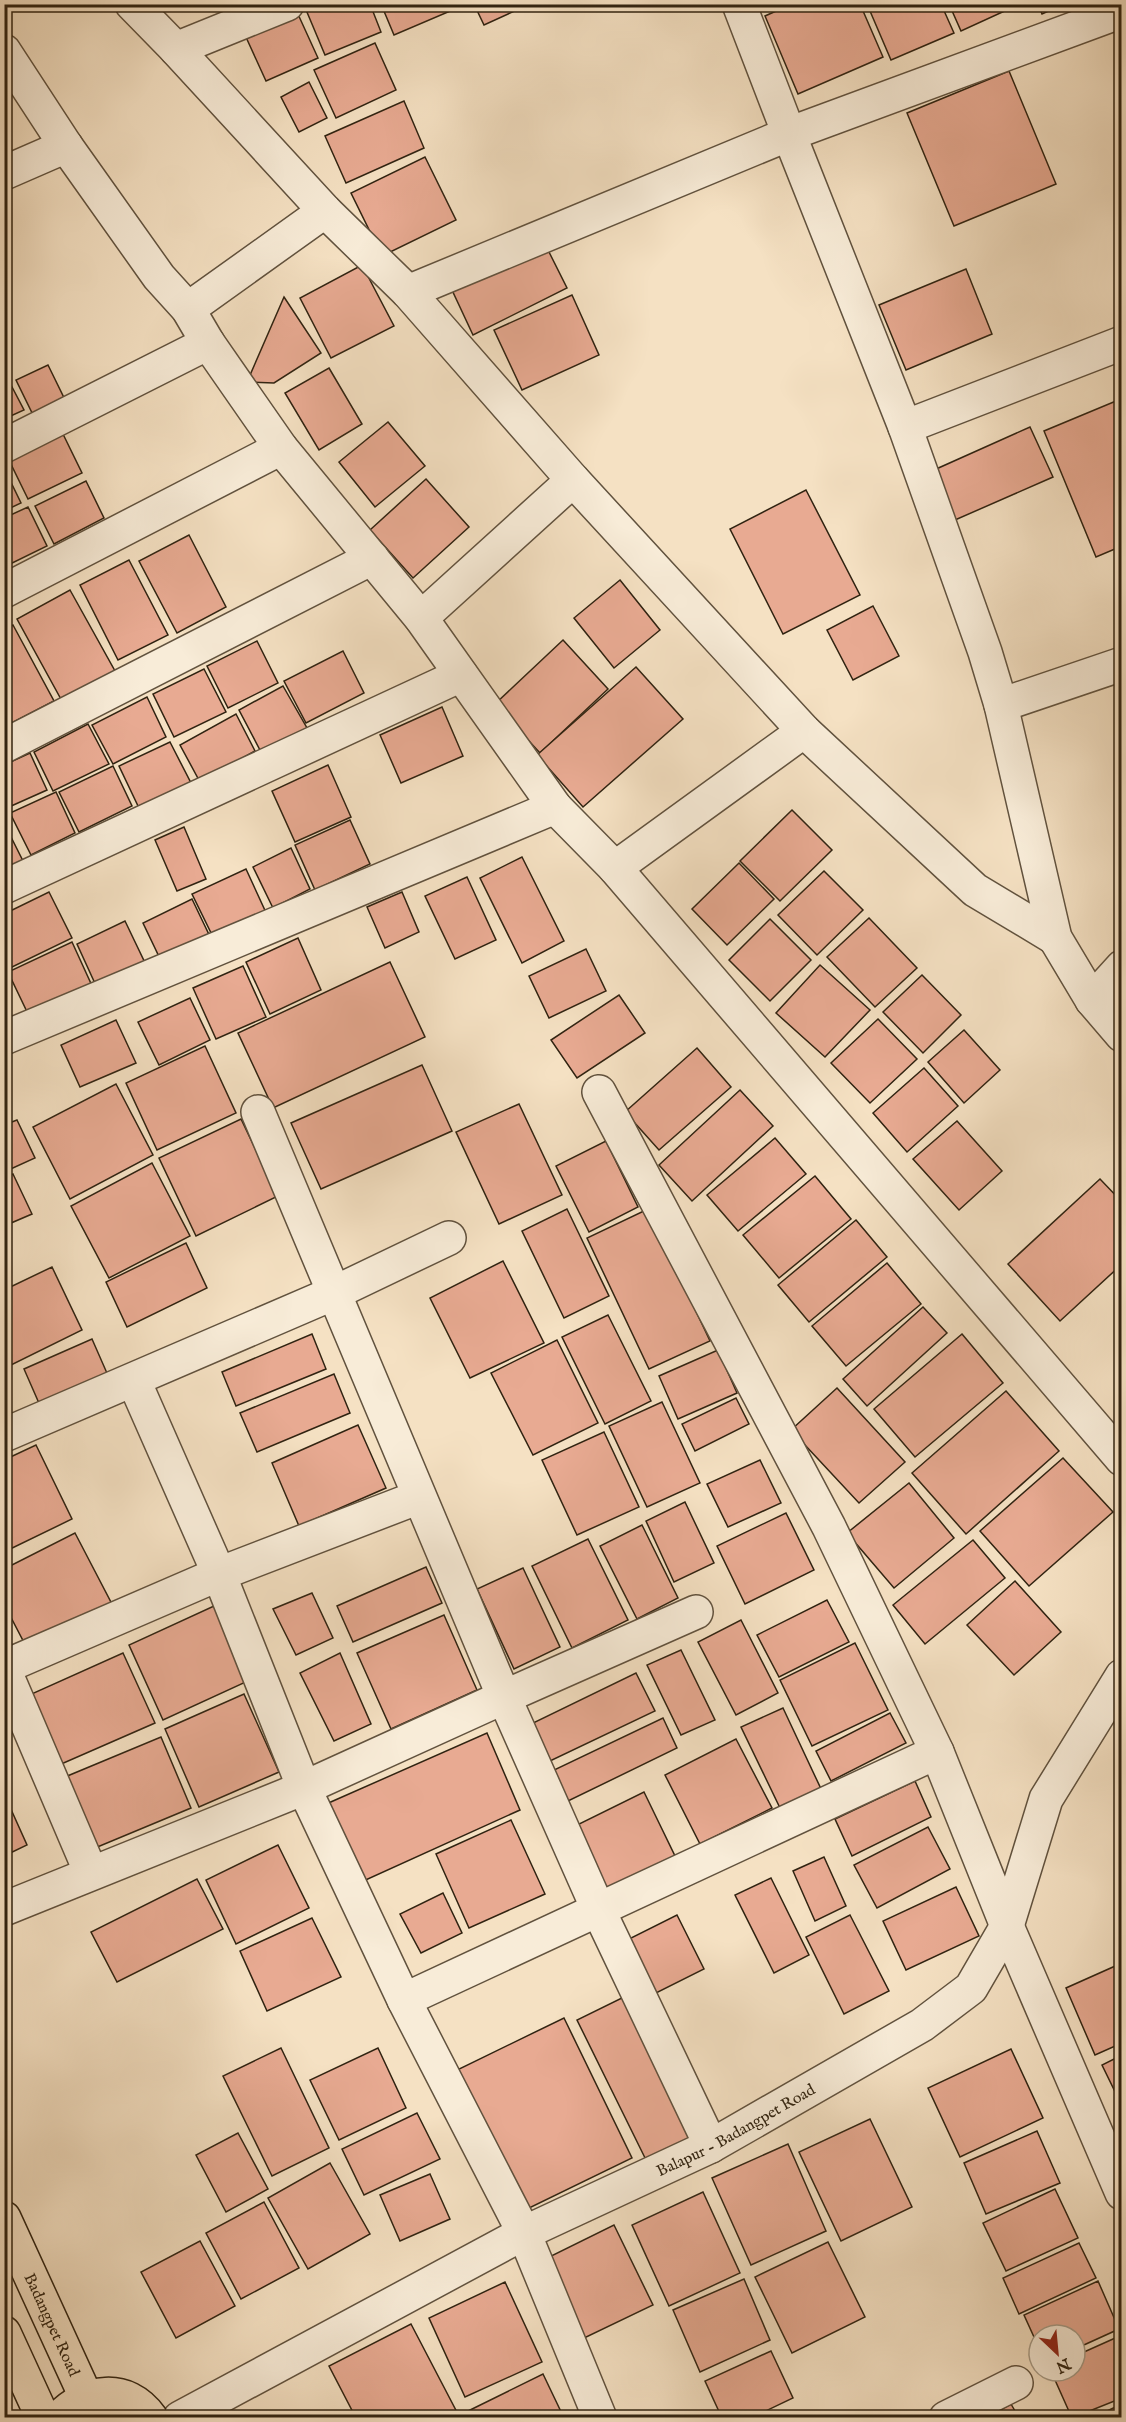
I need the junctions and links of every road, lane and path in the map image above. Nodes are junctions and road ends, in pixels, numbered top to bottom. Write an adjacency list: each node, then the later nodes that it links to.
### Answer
1 (132, 4): 5 (street)
2 (287, 4): 5 (street)
3 (739, 4): 7 (street)
4 (1122, 11): 7 (street)
5 (176, 49): 10 (street)
6 (4, 51): 8 (street)
7 (789, 134): 11 (street); 15 (street)
8 (66, 146): 9 (street); 12 (street)
9 (4, 173)
10 (325, 212): 11 (street); 12 (street)
11 (408, 292): 18 (street)
12 (188, 309): 13 (street)
13 (208, 343): 16 (street); 17 (street)
14 (1122, 343): 15 (street)
15 (905, 427): 24 (street)
16 (4, 446)
17 (281, 448): 19 (street); 20 (street)
18 (573, 480): 21 (street); 25 (street)
19 (372, 558): 21 (street); 26 (street)
20 (4, 591)
21 (421, 618): 23 (street)
22 (1122, 664): 24 (street)
23 (461, 675): 27 (street); 29 (street)
24 (1001, 705): 30 (street)
25 (804, 732): 28 (street); 30 (street)
26 (4, 746)
27 (555, 807): 28 (street); 34 (street)
28 (615, 868): 41 (street)
29 (4, 887)
30 (1055, 938): 32 (street)
31 (1122, 966): 32 (street)
32 (1092, 1000): 33 (street)
33 (1122, 1035)
34 (4, 1038)
35 (599, 1092): 48 (street)
36 (258, 1112): 38 (street)
37 (450, 1238): 38 (street)
38 (334, 1293): 39 (street); 42 (street)
39 (134, 1381): 40 (street); 43 (street)
40 (4, 1435)
41 (1122, 1459)
42 (419, 1497): 43 (street); 47 (street)
43 (219, 1574): 45 (street); 49 (street)
44 (696, 1612): 47 (street)
45 (4, 1668): 50 (street)
46 (1122, 1676): 53 (street, Balapur - Badangpet Road)
47 (504, 1697): 49 (street); 52 (street)
48 (937, 1752): 52 (street); 53 (street)
49 (304, 1788): 50 (street); 54 (street)
50 (91, 1873): 51 (street)
51 (4, 1909)
52 (598, 1909): 54 (street); 55 (street)
53 (1007, 1926): 55 (street, Balapur - Badangpet Road); 56 (street)
54 (404, 2000): 58 (street)
55 (711, 2146): 58 (street, Balapur - Badangpet Road)
56 (1122, 2193)
57 (4, 2218): 61 (main road, Badangpet Road)
58 (524, 2232): 65 (street, Balapur - Badangpet Road); 66 (street)
59 (4, 2333): 62 (main road)
60 (1016, 2383): 67 (street)
61 (86, 2397): 63 (main road); 64 (main road)
62 (43, 2418)
63 (59, 2418)
64 (152, 2418)
65 (180, 2418)
66 (600, 2418)
67 (946, 2418)

